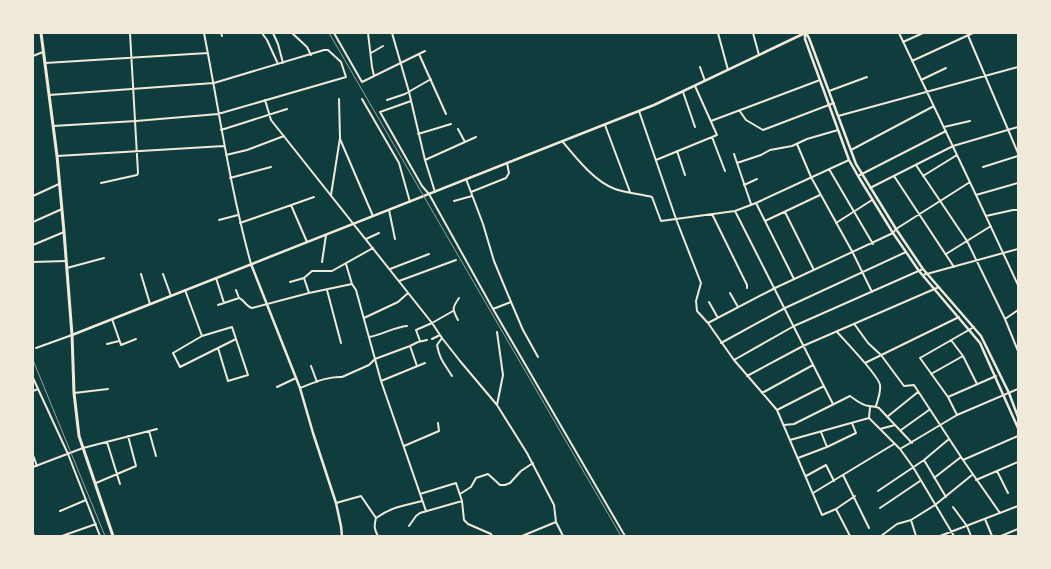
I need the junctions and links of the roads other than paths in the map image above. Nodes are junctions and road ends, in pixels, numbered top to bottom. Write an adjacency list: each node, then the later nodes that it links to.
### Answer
1 (42, 33): 22 (main road)
2 (130, 33): 29 (street)
3 (204, 33): 23 (street)
4 (221, 33): 18 (street)
5 (262, 33): 34 (street)
6 (273, 33): 32 (street)
7 (292, 33): 25 (street)
8 (334, 33): 39 (street)
9 (368, 33): 24 (street)
10 (392, 33): 33 (street)
11 (718, 33): 38 (street)
12 (753, 33): 27 (street)
13 (805, 33): 27 (street); 43 (street); 49 (street)
14 (898, 33): 19 (street)
15 (923, 33): 19 (street)
16 (973, 33): 17 (street)
17 (967, 34): 30 (street); 40 (street)
18 (222, 36)
19 (903, 42): 30 (street)
20 (383, 46): 24 (street)
21 (425, 51): 26 (street)
22 (43, 52): 28 (street); 31 (main road)
23 (208, 53): 29 (street); 46 (street)
24 (370, 53): 39 (street)
25 (311, 54): 32 (street); 56 (street)
26 (419, 54): 33 (street); 42 (street)
27 (759, 55): 38 (street)
28 (33, 56)
29 (132, 58): 31 (street); 48 (street)
30 (912, 61): 44 (street)
31 (45, 63): 53 (main road)
32 (283, 63): 34 (street)
33 (400, 63): 39 (street); 50 (street)
34 (278, 64): 46 (street)
35 (700, 67): 45 (street)
36 (1018, 67): 40 (street)
37 (946, 68): 44 (street)
38 (728, 70): 45 (street)
39 (374, 76)
40 (985, 76): 52 (street); 81 (street)
41 (867, 77): 49 (street)
42 (431, 79): 50 (street); 66 (street)
43 (820, 80): 60 (street); 63 (street)
44 (921, 80): 52 (street)
45 (705, 82): 47 (street)
46 (214, 83): 48 (street); 65 (street)
47 (695, 86): 51 (street); 70 (street)
48 (134, 90): 53 (street); 69 (street)
49 (829, 91): 59 (street)
50 (409, 92): 57 (street); 58 (street)
51 (683, 92): 64 (street); 75 (street)
52 (927, 92): 61 (street); 68 (street)
53 (49, 95): 74 (main road)
54 (339, 99): 87 (street)
55 (362, 99): 140 (street)
56 (265, 100): 65 (street); 67 (street)
57 (387, 100)
58 (410, 101): 83 (street); 130 (street)
59 (834, 103): 60 (street); 68 (street)
60 (830, 104): 63 (street); 79 (street)
61 (934, 106): 76 (street); 93 (street)
62 (287, 109): 67 (street)
63 (738, 110): 70 (street)
64 (639, 111): 73 (street); 103 (street)
65 (218, 114): 69 (street); 80 (street)
66 (446, 114)
67 (269, 115): 80 (street); 84 (street)
68 (838, 116): 93 (street)
69 (136, 121): 74 (street); 94 (street)
70 (711, 121): 86 (street)
71 (970, 121): 76 (street)
72 (451, 124): 83 (street)
73 (605, 125): 89 (street); 129 (street)
74 (53, 126): 99 (main road)
75 (696, 127)
76 (944, 127): 82 (street)
77 (1018, 127): 81 (street)
78 (458, 129): 88 (street)
79 (839, 129): 90 (street); 104 (street)
80 (221, 130): 91 (street)
81 (1008, 130): 92 (street); 96 (street)
82 (946, 131): 92 (street); 112 (street)
83 (418, 134): 102 (street)
84 (284, 136): 98 (street); 131 (street)
85 (476, 137): 88 (street)
86 (712, 137): 95 (street); 111 (street)
87 (340, 138): 131 (street); 153 (street)
88 (465, 142): 102 (street)
89 (562, 142): 106 (street); 129 (street)
90 (797, 144): 105 (street); 117 (street)
91 (224, 146): 94 (street); 98 (street)
92 (953, 146): 100 (street); 107 (street)
93 (851, 150): 112 (street)
94 (137, 151): 99 (street); 122 (street)
95 (677, 151): 103 (street); 113 (street)
96 (1018, 153)
97 (734, 154): 105 (street)
98 (226, 155): 118 (street)
99 (57, 156): 124 (main road)
100 (957, 156): 116 (street); 121 (street)
101 (1018, 156): 109 (street)
102 (425, 160): 127 (street)
103 (656, 160): 155 (street)
104 (849, 160): 110 (street); 114 (street)
105 (737, 163): 125 (street)
106 (506, 164): 119 (street); 128 (street)
107 (916, 165): 115 (street); 116 (street)
108 (271, 167): 118 (street)
109 (983, 167)
110 (829, 169): 117 (street); 149 (street)
111 (725, 171)
112 (862, 174): 114 (street); 126 (street)
113 (685, 175)
114 (858, 176): 137 (street)
115 (894, 176): 126 (street); 151 (street)
116 (923, 176): 139 (street)
117 (811, 177): 132 (street); 141 (street)
118 (230, 178): 152 (street)
119 (466, 179): 127 (street); 128 (street)
120 (757, 179): 125 (street)
121 (970, 182): 133 (street); 139 (street)
122 (101, 183)
123 (1018, 183): 133 (street)
124 (59, 184): 134 (street); 144 (main road)
125 (744, 184): 143 (street)
126 (870, 188): 163 (street)
127 (435, 192): 130 (street)
128 (471, 192): 135 (street)
129 (630, 192): 155 (street)
130 (428, 194): 140 (street); 230 (street)
131 (331, 195): 161 (street)
132 (821, 195): 148 (street); 160 (street)
133 (976, 195): 154 (street)
134 (33, 196)
135 (472, 196): 138 (street); 222 (street)
136 (314, 197): 142 (street)
137 (872, 200): 149 (street); 166 (street)
138 (454, 201)
139 (940, 201): 151 (street); 170 (street)
140 (410, 202): 145 (street)
141 (756, 203): 143 (street); 157 (street)
142 (291, 205): 159 (street); 171 (street)
143 (751, 205): 147 (street)
144 (62, 209): 158 (street); 164 (main road)
145 (389, 210): 153 (street); 169 (street)
146 (1018, 210): 154 (street)
147 (735, 211): 150 (street); 210 (street)
148 (785, 212): 157 (street); 193 (street)
149 (854, 212): 160 (street); 172 (street)
150 (712, 214): 155 (street); 209 (street)
151 (919, 214): 163 (street); 180 (street)
152 (238, 215): 156 (street); 159 (street)
153 (373, 216): 161 (street)
154 (986, 216): 162 (street)
155 (676, 218): 240 (street)
156 (219, 220)
157 (765, 221): 202 (street)
158 (33, 222)
159 (240, 223): 187 (street)
160 (836, 223): 177 (street)
161 (354, 224): 167 (street); 168 (street)
162 (991, 226): 170 (street); 178 (street)
163 (896, 229): 166 (street); 192 (street)
164 (64, 232): 173 (street); 184 (main road)
165 (379, 233): 168 (street)
166 (893, 233): 172 (street); 176 (street)
167 (326, 235): 171 (street); 186 (street)
168 (366, 239): 174 (street)
169 (395, 239)
170 (967, 241): 180 (street); 183 (street)
171 (307, 242): 187 (street)
172 (873, 244): 177 (street)
173 (33, 245)
174 (373, 248): 188 (street); 191 (street)
175 (1018, 249): 178 (street)
176 (906, 252): 194 (street); 195 (street)
177 (852, 253): 193 (street); 195 (street)
178 (1003, 253): 183 (street); 203 (street)
179 (429, 254): 191 (street)
180 (945, 254): 189 (street)
181 (104, 258): 190 (street)
182 (456, 260): 204 (street)
183 (977, 260): 189 (street); 238 (street)
184 (66, 261): 185 (street); 190 (main road)
185 (33, 262)
186 (322, 262)
187 (251, 264): 200 (street); 227 (street)
188 (346, 264): 201 (street); 206 (street)
189 (954, 267): 196 (street)
190 (67, 268): 248 (main road)
191 (390, 269): 204 (street)
192 (923, 269): 194 (street); 196 (street)
193 (814, 270): 202 (street)
194 (919, 271): 199 (street); 215 (street)
195 (863, 273): 215 (street); 229 (street)
196 (926, 273): 199 (street); 208 (street)
197 (141, 274): 225 (street)
198 (163, 274): 219 (street)
199 (922, 275): 214 (street)
200 (216, 278): 211 (street); 224 (street)
201 (304, 278): 205 (street); 216 (street)
202 (794, 279): 210 (street)
203 (1017, 280): 207 (street)
204 (399, 281): 217 (street)
205 (290, 282)
206 (352, 284): 213 (street); 234 (street)
207 (1018, 286)
208 (939, 287): 214 (street); 244 (street)
209 (747, 288)
210 (775, 288): 228 (street); 229 (street)
211 (185, 290): 219 (street); 250 (street)
212 (236, 290): 220 (street)
213 (326, 290): 216 (street); 260 (street)
214 (934, 290): 233 (street); 241 (street)
215 (872, 292): 243 (street)
216 (309, 293): 227 (street)
217 (408, 293): 234 (street); 239 (street)
218 (730, 293): 228 (street)
219 (171, 296): 225 (street)
220 (238, 298): 224 (street); 227 (street)
221 (459, 298): 232 (street)
222 (511, 302): 230 (street); 270 (street)
223 (709, 302): 235 (street)
224 (224, 303): 226 (street)
225 (150, 304): 236 (street)
226 (218, 305)
227 (268, 305): 283 (street)
228 (738, 307): 235 (street)
229 (785, 308): 243 (street); 261 (street)
230 (493, 309): 394 (street)
231 (1018, 310): 238 (street)
232 (453, 311): 237 (street); 239 (street)
233 (959, 317): 245 (street); 268 (street)
234 (364, 318): 251 (street)
235 (718, 318): 240 (street)
236 (112, 319): 248 (street); 258 (street)
237 (458, 320)
238 (1005, 320): 267 (street)
239 (432, 323): 249 (street); 259 (street)
240 (708, 323): 261 (street)
241 (855, 324): 247 (street); 268 (street)
242 (407, 326): 251 (street)
243 (794, 326): 264 (street); 272 (street)
244 (974, 327): 245 (street); 297 (street)
245 (970, 330): 257 (street); 281 (street)
246 (497, 332): 301 (street)
247 (837, 332): 264 (street); 273 (street)
248 (72, 334): 265 (street); 295 (main road)
249 (440, 335): 252 (street); 255 (street)
250 (202, 336): 254 (street); 266 (street)
251 (369, 337): 271 (street)
252 (442, 338): 279 (street); 301 (street)
253 (136, 339): 258 (street)
254 (236, 339): 266 (street); 266 (street)
255 (432, 339)
256 (427, 340): 259 (street)
257 (951, 340): 269 (street); 278 (street)
258 (119, 341): 262 (street)
259 (420, 341): 263 (street)
260 (341, 343)
261 (721, 343): 272 (street)
262 (107, 344)
263 (410, 346): 271 (street); 277 (street)
264 (803, 346): 275 (street); 280 (street)
265 (36, 348)
266 (218, 348)
267 (1018, 350)
268 (881, 355): 273 (street); 294 (street)
269 (963, 356): 278 (street); 286 (street)
270 (538, 357)
271 (375, 359): 284 (street); 285 (street)
272 (734, 360): 280 (street)
273 (865, 363): 303 (street)
274 (424, 364): 277 (street)
275 (813, 365): 287 (street); 296 (street)
276 (311, 366): 285 (street)
277 (417, 366): 284 (street)
278 (931, 374): 299 (street)
279 (452, 376)
280 (747, 376): 296 (street)
281 (996, 376): 286 (street); 298 (street)
282 (33, 378): 290 (street)
283 (296, 378): 288 (street); 289 (street)
284 (381, 381): 328 (street)
285 (317, 382): 289 (street)
286 (977, 384): 299 (street)
287 (824, 386): 300 (street); 305 (street)
288 (277, 387)
289 (300, 388): 365 (street)
290 (38, 389): 293 (street); 332 (street)
291 (108, 389): 295 (street)
292 (1018, 389): 297 (street)
293 (33, 391)
294 (918, 392): 304 (street); 307 (street)
295 (74, 393): 330 (main road)
296 (762, 393): 305 (street)
297 (1009, 393): 298 (street); 308 (street)
298 (1004, 395): 306 (street); 315 (street)
299 (948, 397): 306 (street)
300 (833, 404): 302 (street); 313 (street)
301 (497, 405): 340 (street)
302 (870, 406): 303 (street); 309 (street)
303 (876, 406): 307 (street)
304 (930, 409): 312 (street); 318 (street)
305 (777, 410): 313 (street)
306 (957, 415): 312 (street)
307 (886, 417): 314 (street)
308 (1018, 417)
309 (869, 418): 311 (street); 317 (street)
310 (438, 423): 328 (street)
311 (852, 423): 320 (street); 329 (street)
312 (940, 424): 323 (street); 326 (street)
313 (784, 425): 324 (street)
314 (895, 425): 317 (street); 318 (street)
315 (1018, 428)
316 (157, 429): 319 (street)
317 (880, 429): 327 (street)
318 (901, 430): 326 (street)
319 (149, 431): 321 (street); 334 (street)
320 (821, 432): 324 (street); 329 (street)
321 (128, 436): 325 (street); 345 (street)
322 (1018, 436): 338 (street)
323 (949, 439): 335 (street); 337 (street)
324 (790, 440): 336 (street)
325 (107, 442): 330 (street); 345 (street)
326 (912, 443): 331 (street)
327 (894, 444): 331 (street); 346 (street)
328 (404, 446): 358 (street)
329 (827, 447): 336 (street)
330 (83, 448): 332 (street); 353 (main road)
331 (900, 449): 343 (street)
332 (68, 454): 341 (street); 362 (street)
333 (33, 455): 341 (street)
334 (156, 456)
335 (961, 457): 338 (street); 349 (street)
336 (798, 458): 348 (street)
337 (924, 460): 343 (street); 349 (street)
338 (963, 460): 347 (street)
339 (1018, 462): 344 (street)
340 (533, 464): 359 (street); 377 (street)
341 (37, 466): 342 (street)
342 (33, 467)
343 (913, 467): 352 (street); 355 (street)
344 (997, 470): 350 (street); 357 (street)
345 (117, 474): 353 (street); 354 (street)
346 (843, 475): 351 (street); 360 (street)
347 (973, 475): 350 (street); 361 (street)
348 (806, 476): 351 (street); 356 (street)
349 (934, 478): 361 (street)
350 (976, 480): 373 (street)
351 (834, 481): 356 (street)
352 (921, 481): 366 (street); 369 (street)
353 (94, 484): 388 (main road)
354 (120, 484)
355 (878, 491)
356 (813, 493): 370 (street)
357 (1008, 493)
358 (420, 494): 359 (street); 363 (street)
359 (460, 494): 364 (street)
360 (855, 496): 370 (street); 381 (street)
361 (946, 497): 366 (street)
362 (86, 500): 371 (street); 378 (street)
363 (422, 501): 372 (street); 374 (street)
364 (462, 501): 372 (street); 391 (street)
365 (336, 503): 374 (street); 389 (street)
366 (935, 505): 376 (street); 383 (street)
367 (1018, 506): 373 (street)
368 (953, 507): 380 (street)
369 (880, 508)
370 (836, 509): 395 (street)
371 (60, 511)
372 (426, 512): 379 (street)
373 (1000, 513): 375 (street)
374 (376, 518): 390 (street)
375 (985, 518): 380 (street); 401 (street)
376 (911, 520): 396 (street); 397 (street)
377 (556, 522): 392 (street); 393 (street)
378 (96, 524): 386 (street); 387 (street)
379 (409, 526)
380 (967, 526): 383 (street); 400 (street)
381 (869, 528)
382 (1018, 530): 402 (street)
383 (951, 532): 398 (street); 399 (street)
384 (33, 533): 385 (street)
385 (34, 536)
386 (64, 536)
387 (100, 536)
388 (113, 536)
389 (342, 536)
390 (378, 536)
391 (492, 536)
392 (522, 536)
393 (563, 536)
394 (624, 536)
395 (850, 536)
396 (881, 536)
397 (916, 536)
398 (940, 536)
399 (954, 536)
400 (971, 536)
401 (992, 536)
402 (1001, 536)

